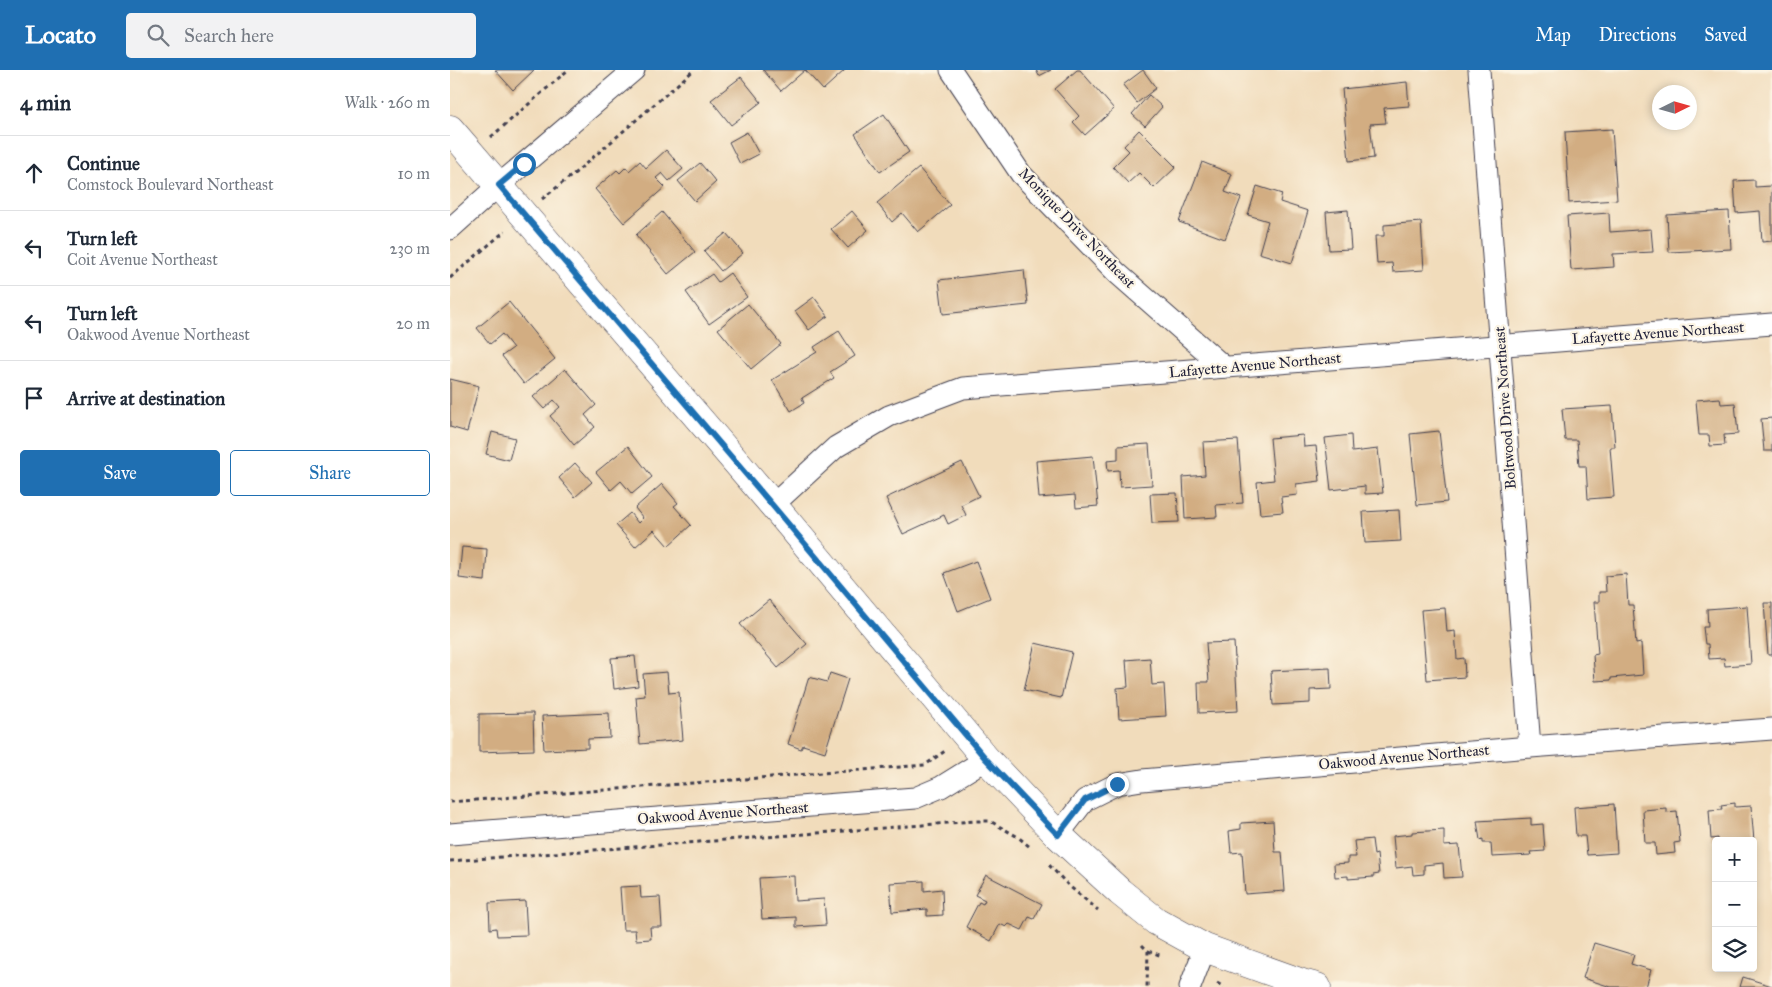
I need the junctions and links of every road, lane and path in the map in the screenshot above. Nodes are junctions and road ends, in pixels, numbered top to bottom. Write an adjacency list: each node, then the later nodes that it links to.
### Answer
1 (568, 70): 7 (path)
2 (634, 70): 8 (street)
3 (694, 70): 9 (path)
4 (951, 70): 14 (street, Monique Drive Northeast)
5 (1479, 70): 13 (street, Boltwood Drive Northeast)
6 (450, 130): 7 (street)
7 (472, 155): 8 (street)
8 (499, 185): 9 (street); 10 (street)
9 (524, 214): 11 (path); 15 (street)
10 (450, 229)
11 (450, 278)
12 (1772, 324): 13 (street, Lafayette Avenue Northeast)
13 (1500, 345): 14 (street, Lafayette Avenue Northeast); 17 (street, Boltwood Drive Northeast)
14 (1224, 367): 15 (street, Lafayette Avenue Northeast)
15 (773, 506): 19 (street)
16 (1772, 729): 17 (street, Oakwood Avenue Northeast)
17 (1530, 747): 22 (street, Oakwood Avenue Northeast)
18 (945, 751): 20 (path)
19 (986, 759): 21 (street, Oakwood Avenue Northeast); 22 (street)
20 (450, 802)
21 (450, 834)
22 (1058, 835): 28 (street)
23 (1032, 848): 25 (path)
24 (1044, 860): 26 (path)
25 (450, 861)
26 (1101, 913)
27 (1137, 941): 29 (path)
28 (1205, 948): 30 (street); 31 (street)
29 (1147, 987)
30 (1190, 987)
31 (1317, 987)

